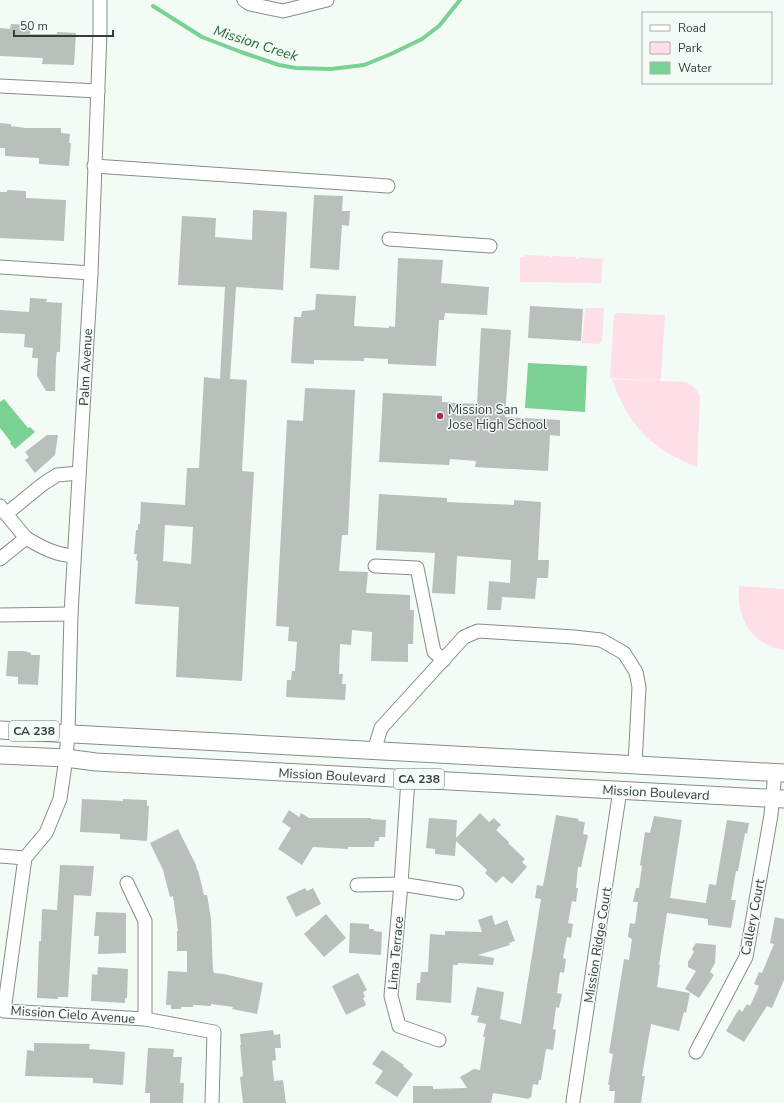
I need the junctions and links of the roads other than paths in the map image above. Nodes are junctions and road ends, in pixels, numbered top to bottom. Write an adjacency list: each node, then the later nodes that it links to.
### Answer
1 (100, 0): 5 (street, Palm Avenue)
2 (244, 0): 3 (street)
3 (327, 0)
4 (0, 86): 5 (street)
5 (98, 91): 6 (street, Palm Avenue)
6 (94, 166): 7 (street); 11 (street, Palm Avenue)
7 (388, 186)
8 (389, 239): 9 (street)
9 (490, 246)
10 (0, 267): 11 (street)
11 (91, 273): 12 (street, Palm Avenue)
12 (79, 473): 13 (street); 15 (street, Palm Avenue)
13 (3, 510): 14 (street)
14 (26, 538): 15 (street); 16 (street)
15 (74, 556): 18 (street, Palm Avenue)
16 (0, 559)
17 (375, 566): 20 (street)
18 (71, 614): 19 (street); 22 (street, Palm Avenue)
19 (0, 615)
20 (444, 660): 23 (street); 26 (street)
21 (0, 730): 22 (main road, Mission Boulevard / CA 238)
22 (68, 733): 23 (main road, Mission Boulevard / CA 238); 25 (street)
23 (374, 751): 26 (main road, Mission Boulevard / CA 238)
24 (0, 755): 25 (main road, Mission Boulevard / CA 238)
25 (66, 758): 28 (main road, Mission Boulevard / CA 238); 32 (street)
26 (635, 765): 27 (main road, Mission Boulevard / CA 238)
27 (780, 772): 30 (street, Callery Court)
28 (408, 779): 29 (main road, Mission Boulevard / CA 238); 34 (street, Lima Terrace)
29 (620, 790): 30 (main road, Mission Boulevard / CA 238); 40 (street, Mission Ridge Court)
30 (778, 799): 39 (street, Callery Court)
31 (0, 856): 32 (street)
32 (25, 858): 37 (street, Mission Cielo Avenue)
33 (128, 883): 37 (street)
34 (401, 884): 35 (street); 36 (street); 38 (street, Lima Terrace)
35 (357, 886)
36 (457, 893)
37 (145, 1019): 41 (street, Mission Cielo Avenue)
38 (439, 1040)
39 (696, 1052)
40 (573, 1101)
41 (212, 1103)

